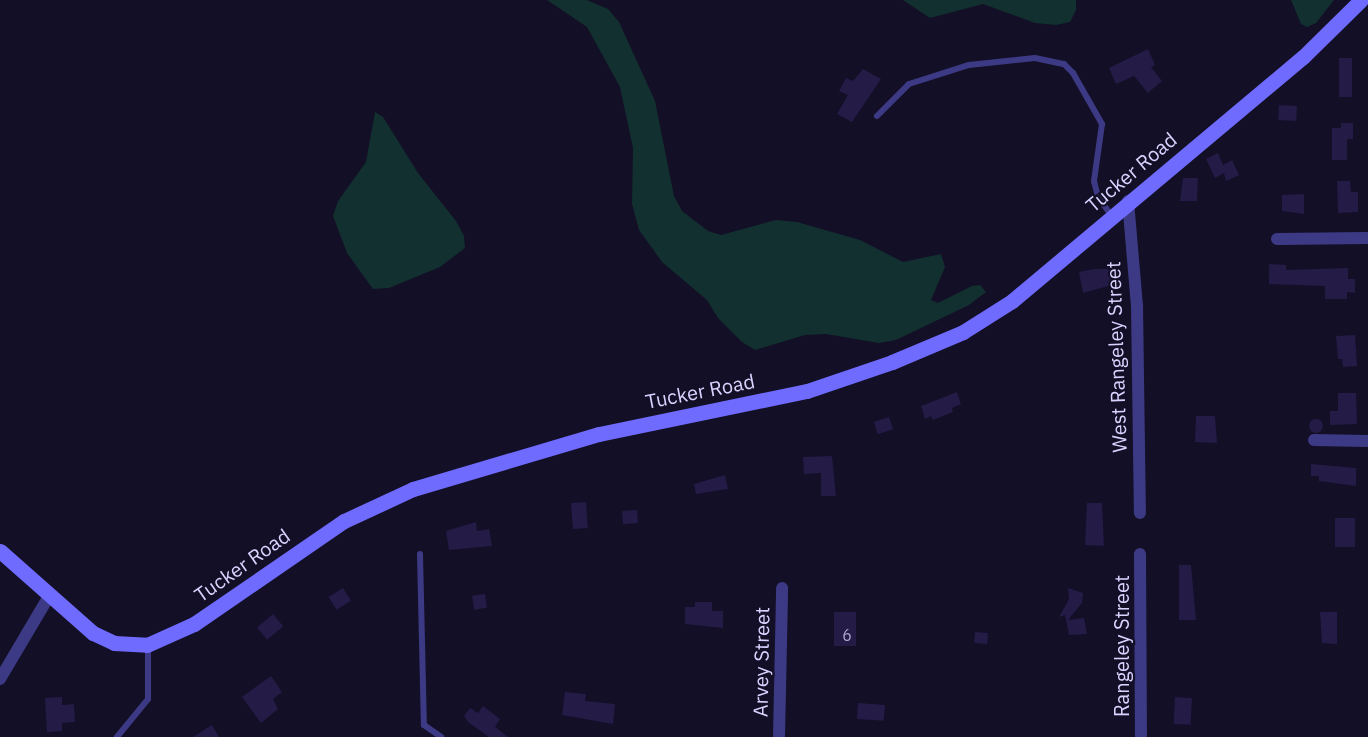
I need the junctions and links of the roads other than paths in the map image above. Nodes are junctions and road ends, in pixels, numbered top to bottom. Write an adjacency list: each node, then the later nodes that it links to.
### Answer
1 (1361, 0): 3 (main road, Tucker Road)
2 (877, 116): 4 (lane)
3 (1128, 201): 4 (main road, Tucker Road); 9 (street, West Rangeley Street)
4 (1111, 215): 15 (main road, Tucker Road)
5 (1368, 238): 6 (street)
6 (1277, 239)
7 (1314, 440): 8 (street)
8 (1368, 441)
9 (1140, 513)
10 (0, 551): 14 (main road)
11 (420, 554): 18 (lane)
12 (1140, 554): 20 (street, Rangeley Street)
13 (782, 588): 19 (street, Arvey Street)
14 (49, 596): 15 (main road); 16 (street)
15 (147, 645): 17 (lane)
16 (0, 679)
17 (117, 737)
18 (441, 737)
19 (779, 737)
20 (1141, 737)

